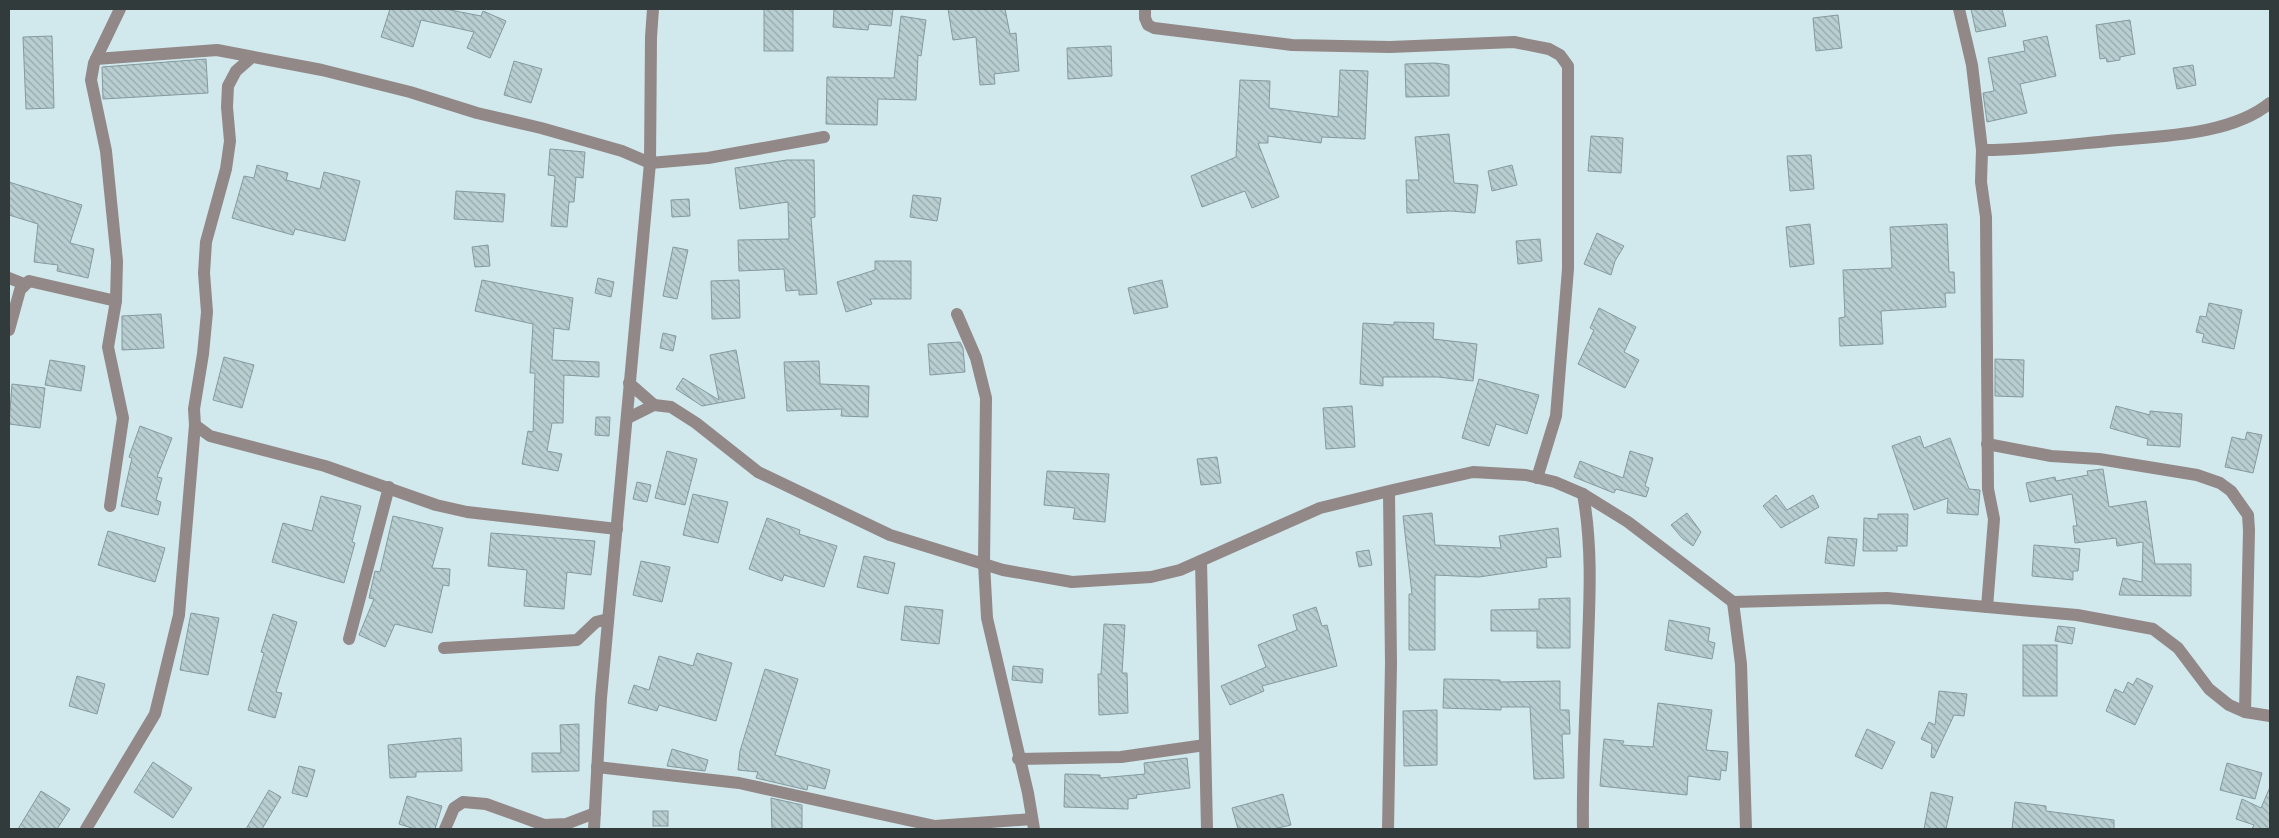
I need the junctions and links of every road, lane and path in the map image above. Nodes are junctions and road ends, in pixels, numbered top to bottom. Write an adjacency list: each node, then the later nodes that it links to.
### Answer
1 (120, 9): 6 (street)
2 (653, 9): 10 (street)
3 (1145, 9): 21 (street)
4 (1959, 9): 9 (street)
5 (252, 57): 6 (street); 10 (street); 19 (street)
6 (96, 59): 13 (street)
7 (2270, 103): 9 (street)
8 (824, 137): 10 (street)
9 (1982, 150): 20 (street)
10 (650, 163): 16 (street)
11 (9, 278): 12 (street)
12 (24, 284): 13 (street); 15 (street)
13 (116, 301): 25 (street)
14 (957, 314): 28 (street)
15 (9, 330)
16 (629, 383): 17 (street); 18 (street)
17 (654, 405): 18 (street); 28 (street)
18 (628, 418): 26 (street)
19 (195, 425): 22 (street); 41 (street)
20 (1987, 444): 30 (street); 34 (street)
21 (1537, 478): 23 (street); 24 (street)
22 (389, 487): 26 (street); 32 (street)
23 (1388, 493): 27 (street); 45 (street)
24 (1583, 494): 29 (street); 46 (street)
25 (110, 506)
26 (617, 529): 31 (street)
27 (1201, 561): 28 (street); 36 (street)
28 (984, 563): 37 (street)
29 (1733, 602): 30 (street); 47 (street)
30 (1987, 607): 34 (street)
31 (608, 619): 33 (street); 38 (street)
32 (349, 639)
33 (444, 648)
34 (2245, 712): 35 (street)
35 (2270, 716)
36 (1205, 744): 37 (street); 44 (street)
37 (1018, 759): 40 (street)
38 (597, 767): 39 (street); 40 (street)
39 (595, 813): 42 (street); 43 (street)
40 (1033, 824)
41 (86, 829)
42 (445, 829)
43 (594, 829)
44 (1207, 829)
45 (1388, 829)
46 (1583, 829)
47 (1746, 829)

